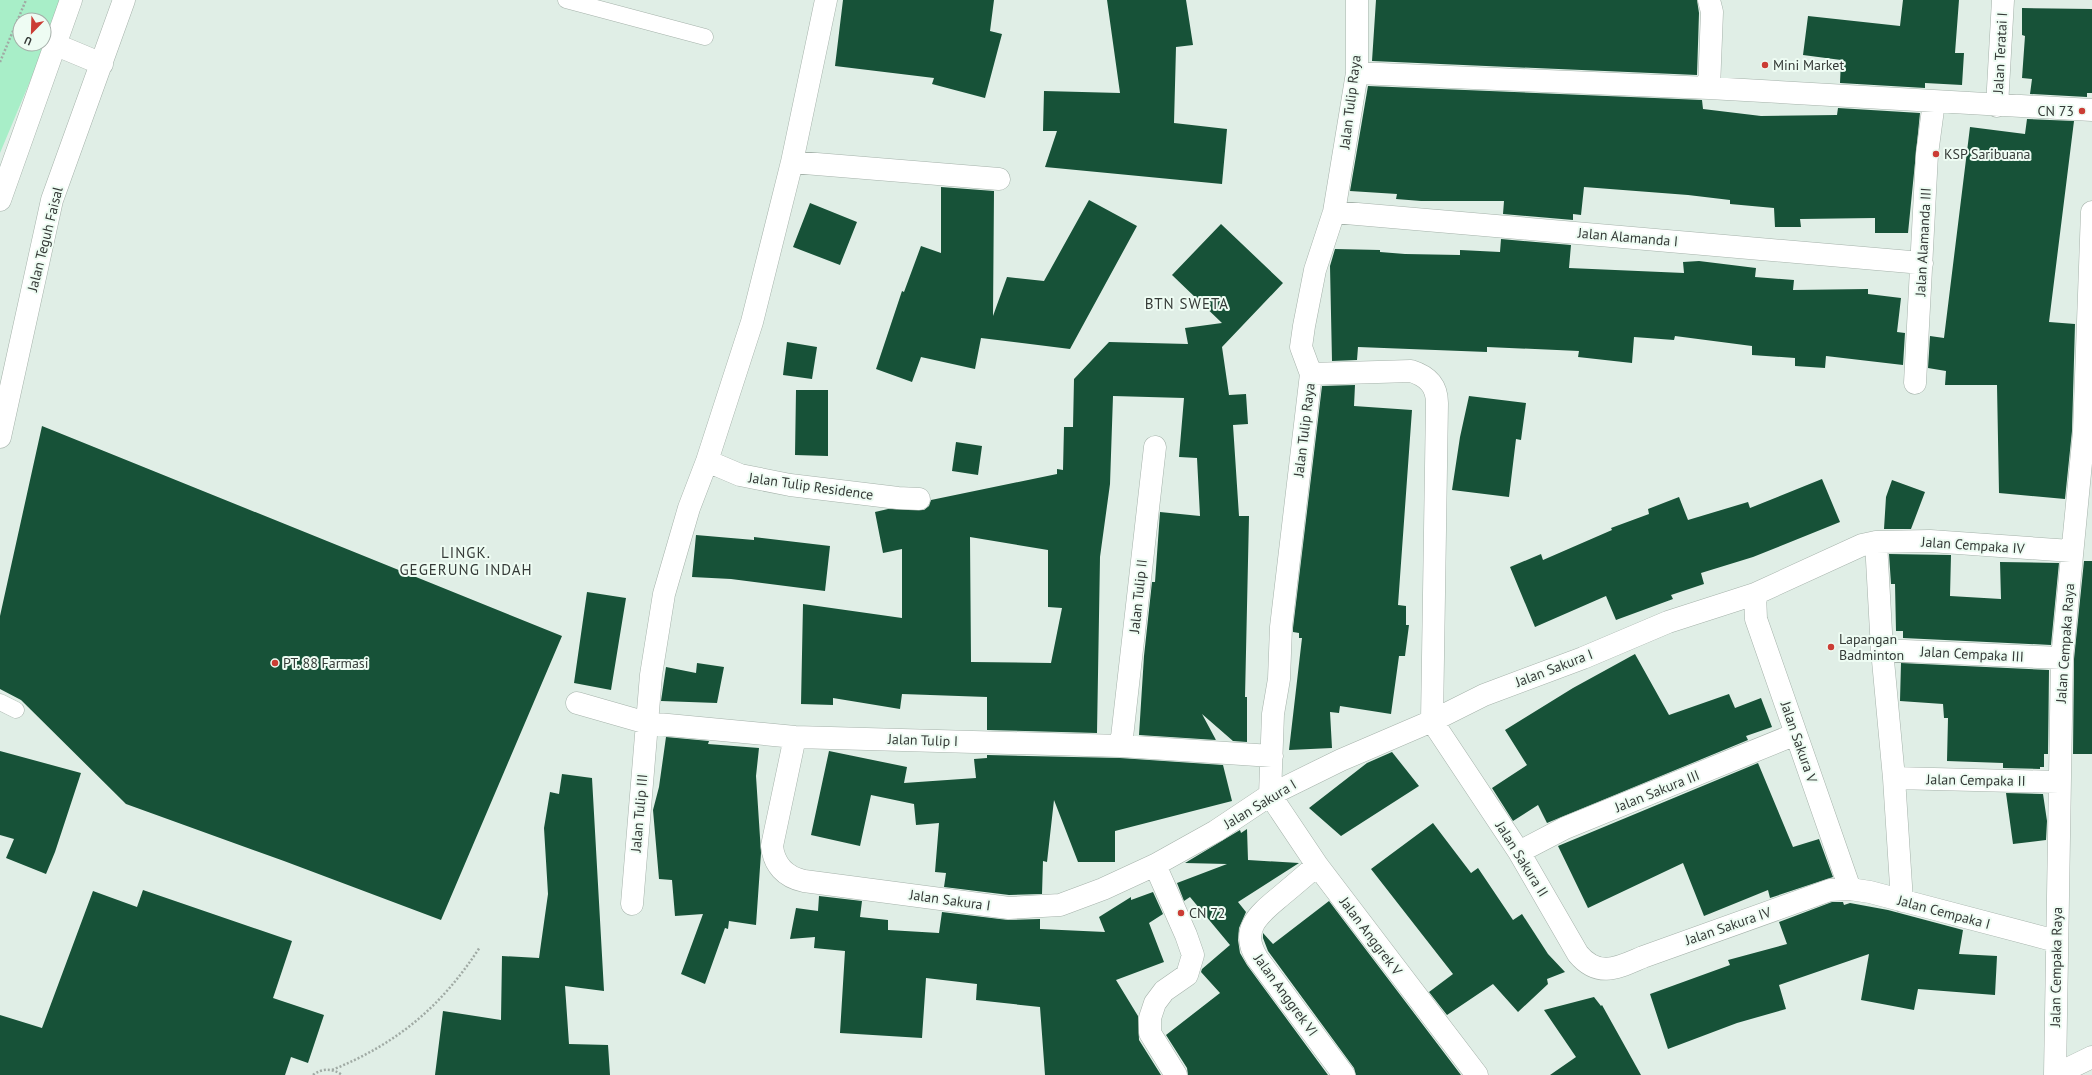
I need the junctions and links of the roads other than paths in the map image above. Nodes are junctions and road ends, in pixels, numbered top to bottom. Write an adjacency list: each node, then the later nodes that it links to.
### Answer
1 (70, 0): 9 (main road)
2 (124, 0): 10 (main road, Jalan Teguh Faisal)
3 (566, 0): 8 (lane)
4 (826, 0): 16 (main road, Jalan Tulip III)
5 (1357, 0): 11 (main road, Jalan Tulip Raya)
6 (1709, 0): 12 (main road)
7 (2003, 0): 14 (main road, Jalan Teratai I)
8 (705, 37)
9 (54, 44): 10 (main road); 18 (main road)
10 (102, 64): 26 (main road, Jalan Teguh Faisal)
11 (1357, 73): 12 (main road); 19 (main road, Jalan Tulip Raya)
12 (1709, 88): 13 (main road)
13 (1934, 102): 14 (main road); 21 (main road, Jalan Alamanda III)
14 (1997, 106): 15 (main road)
15 (2092, 110)
16 (792, 162): 17 (main road); 28 (main road, Jalan Tulip III)
17 (999, 179)
18 (0, 200)
19 (1334, 212): 21 (main road, Jalan Alamanda I); 23 (main road, Jalan Tulip Raya)
20 (2092, 212): 22 (main road, Jalan Cempaka Raya)
21 (1922, 263): 24 (main road, Jalan Alamanda III)
22 (2090, 296): 25 (main road, Jalan Cempaka Raya)
23 (1311, 374): 38 (main road); 43 (main road, Jalan Tulip Raya)
24 (1915, 383)
25 (2088, 433): 31 (main road, Jalan Cempaka Raya)
26 (0, 437)
27 (1154, 447): 42 (main road, Jalan Tulip II)
28 (707, 461): 29 (main road, Jalan Tulip Residence); 39 (main road, Jalan Tulip III)
29 (919, 499)
30 (1876, 542): 31 (main road, Jalan Cempaka IV); 32 (main road, Jalan Sakura I); 33 (main road)
31 (2071, 551): 34 (main road, Jalan Cempaka Raya)
32 (1755, 594): 38 (main road, Jalan Sakura I); 40 (main road, Jalan Sakura V)
33 (1882, 650): 34 (main road, Jalan Cempaka III); 44 (main road)
34 (2062, 658): 45 (main road, Jalan Cempaka Raya)
35 (0, 702): 37 (lane)
36 (577, 703): 39 (main road, Jalan Tulip I)
37 (16, 710)
38 (1432, 721): 46 (main road, Jalan Sakura I); 47 (main road, Jalan Sakura II)
39 (647, 723): 41 (main road, Jalan Tulip I); 52 (main road, Jalan Tulip III)
40 (1796, 734): 47 (main road, Jalan Sakura III); 50 (main road, Jalan Sakura V)
41 (795, 737): 42 (main road, Jalan Tulip I); 48 (main road, Jalan Sakura I)
42 (1121, 746): 43 (main road, Jalan Tulip I)
43 (1272, 756): 46 (main road, Jalan Tulip Raya)
44 (1894, 778): 45 (main road, Jalan Cempaka II); 51 (main road)
45 (2059, 782): 53 (main road, Jalan Cempaka Raya)
46 (1270, 795): 48 (main road, Jalan Sakura I); 49 (main road, Jalan Anggrek V)
47 (1519, 852): 54 (main road, Jalan Sakura II)
48 (1156, 865): 56 (main road)
49 (1317, 865): 57 (main road, Jalan Anggrek VI); 58 (main road, Jalan Anggrek V)
50 (1840, 890): 51 (main road, Jalan Cempaka I); 54 (main road, Jalan Sakura IV)
51 (1902, 901): 53 (main road, Jalan Cempaka I)
52 (632, 904)
53 (2056, 941): 59 (main road, Jalan Cempaka Raya)
54 (1627, 964)
55 (2092, 1058): 59 (main road)
56 (1176, 1075)
57 (1344, 1075)
58 (1476, 1075)
59 (2055, 1075)

